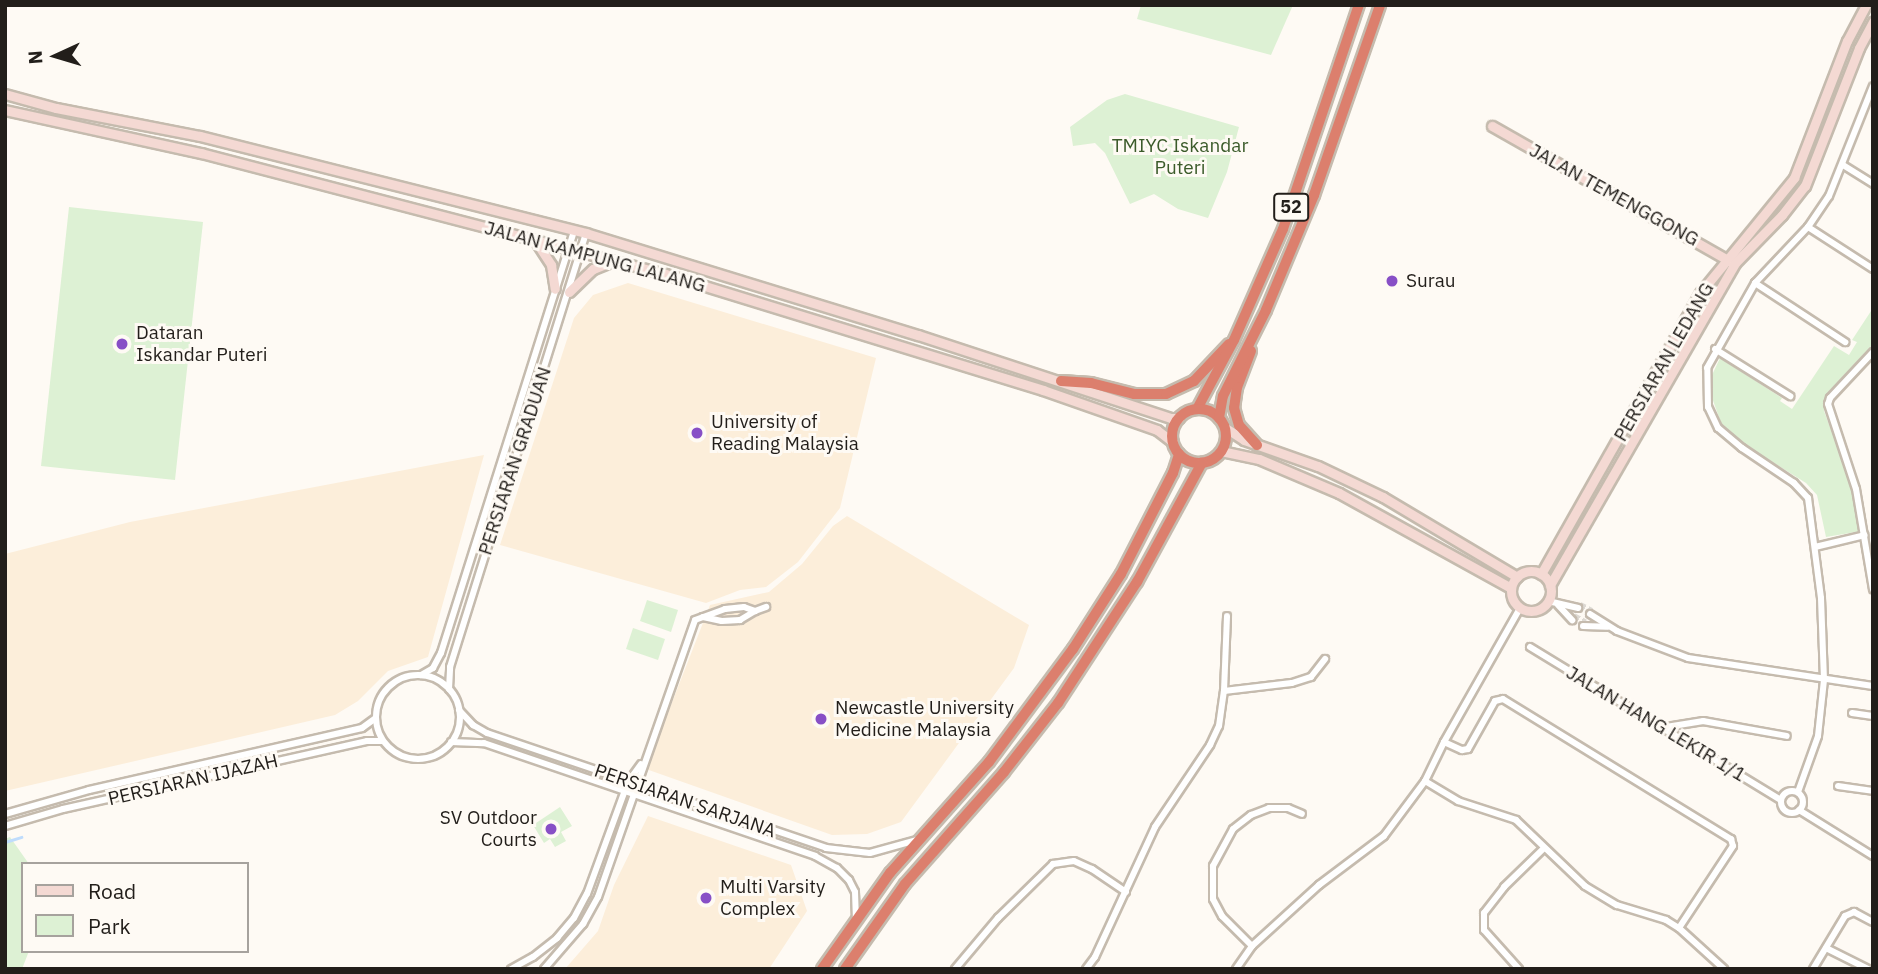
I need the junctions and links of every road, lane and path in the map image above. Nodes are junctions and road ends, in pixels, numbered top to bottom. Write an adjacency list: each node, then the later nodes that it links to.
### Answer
1 (1359, 5): 27 (highway, 52)
2 (1380, 5): 26 (highway, 52)
3 (1866, 5): 19 (main road, PERSIARAN LEDANG)
4 (1873, 22): 19 (main road, PERSIARAN LEDANG)
5 (1873, 86): 7 (street, PERSIARAN LEDANG)
6 (5, 94): 13 (main road, JALAN KAMPUNG LALANG)
7 (1871, 96): 10 (street, PERSIARAN LEDANG)
8 (5, 110): 15 (main road, JALAN KAMPUNG LALANG)
9 (1492, 126): 19 (main road, JALAN TEMENGGONG)
10 (1843, 165): 11 (street); 12 (street, PERSIARAN LEDANG)
11 (1873, 184)
12 (1808, 227): 20 (street); 21 (street, PERSIARAN LEDANG)
13 (574, 230): 14 (main road, JALAN KAMPUNG LALANG); 16 (street, PERSIARAN GRADUAN)
14 (586, 233): 17 (street, PERSIARAN GRADUAN); 31 (main road, JALAN KAMPUNG LALANG)
15 (534, 240): 16 (main road, JALAN KAMPUNG LALANG); 22 (main road)
16 (569, 249): 17 (main road, JALAN KAMPUNG LALANG); 22 (street, PERSIARAN GRADUAN)
17 (580, 252): 18 (main road, JALAN KAMPUNG LALANG); 23 (street, PERSIARAN GRADUAN)
18 (614, 260): 23 (main road); 36 (main road, JALAN KAMPUNG LALANG)
19 (1730, 261): 43 (main road, PERSIARAN LEDANG); 45 (main road, PERSIARAN LEDANG)
20 (1873, 269)
21 (1755, 283): 28 (street); 29 (street, PERSIARAN LEDANG)
22 (555, 289): 24 (street, PERSIARAN GRADUAN)
23 (569, 292): 25 (street, PERSIARAN GRADUAN)
24 (550, 307): 25 (street); 61 (street, PERSIARAN GRADUAN)
25 (563, 311): 64 (street, PERSIARAN GRADUAN)
26 (1253, 334): 35 (highway, 52); 37 (highway)
27 (1234, 340): 31 (highway); 33 (highway, 52)
28 (1845, 342)
29 (1715, 349): 32 (street); 42 (street, PERSIARAN LEDANG)
30 (1873, 352): 41 (street)
31 (1061, 381): 34 (main road, JALAN KAMPUNG LALANG)
32 (1790, 396)
33 (1197, 409): 34 (highway); 35 (highway)
34 (1179, 418): 36 (highway)
35 (1221, 422): 37 (main road); 38 (highway)
36 (1173, 442): 39 (highway)
37 (1257, 445): 44 (main road)
38 (1221, 452): 40 (highway); 46 (main road)
39 (1179, 454): 40 (highway); 89 (highway)
40 (1202, 463): 101 (highway)
41 (1865, 536): 42 (street); 47 (street)
42 (1815, 547): 62 (street, PERSIARAN LEDANG)
43 (1541, 574): 44 (main road); 45 (main road)
44 (1517, 577): 46 (main road)
45 (1550, 585): 48 (main road)
46 (1511, 588): 51 (main road)
47 (1873, 590)
48 (1552, 603): 49 (street); 51 (main road); 56 (street)
49 (1579, 606)
50 (766, 607): 52 (street)
51 (1520, 608): 74 (street)
52 (755, 611): 54 (street); 54 (street)
53 (1591, 612): 58 (street)
54 (701, 616): 75 (street)
55 (1227, 616): 65 (street)
56 (1573, 618)
57 (1584, 624): 58 (street)
58 (1609, 627): 62 (street)
59 (1530, 647): 70 (street, JALAN HANG LEKIR 1/1)
60 (1325, 659): 65 (street)
61 (421, 675): 64 (street); 69 (street)
62 (1824, 680): 63 (street); 81 (street, PERSIARAN LEDANG)
63 (1873, 685)
64 (449, 689): 66 (street)
65 (1224, 691): 92 (street)
66 (459, 710): 73 (street); 77 (street, PERSIARAN SARJANA)
67 (1852, 713): 68 (street)
68 (1873, 716)
69 (376, 718): 72 (street); 86 (street, PERSIARAN IJAZAH)
70 (1660, 728): 71 (street); 84 (street, JALAN HANG LEKIR 1/1)
71 (1787, 736)
72 (383, 741): 73 (street); 88 (street, PERSIARAN IJAZAH)
73 (451, 742): 82 (street, PERSIARAN SARJANA)
74 (1444, 742): 76 (street); 95 (street)
75 (642, 763): 77 (street); 78 (street)
76 (1425, 781): 90 (street); 96 (street)
77 (628, 782): 78 (street, PERSIARAN SARJANA); 82 (street)
78 (639, 786): 83 (street); 89 (street, PERSIARAN SARJANA)
79 (1838, 786): 80 (street)
80 (1873, 791)
81 (1798, 792): 84 (street); 85 (street)
82 (624, 793): 83 (street, PERSIARAN SARJANA); 98 (street)
83 (635, 797): 93 (street, PERSIARAN SARJANA); 99 (street)
84 (1781, 800): 85 (street)
85 (1799, 810): 91 (street)
86 (5, 814)
87 (1302, 814): 96 (street)
88 (5, 827)
89 (920, 839): 93 (highway)
90 (1543, 849): 95 (street); 105 (street)
91 (1873, 856)
92 (1126, 892): 102 (street); 103 (street)
93 (856, 919): 100 (highway)
94 (1873, 922): 97 (street)
95 (1679, 928): 106 (street)
96 (1252, 946): 104 (street)
97 (1826, 948): 107 (street); 108 (street)
98 (511, 969)
99 (544, 969)
100 (822, 969)
101 (845, 969)
102 (955, 969)
103 (1086, 969)
104 (1236, 969)
105 (1519, 969)
106 (1724, 969)
107 (1814, 969)
108 (1868, 969)

